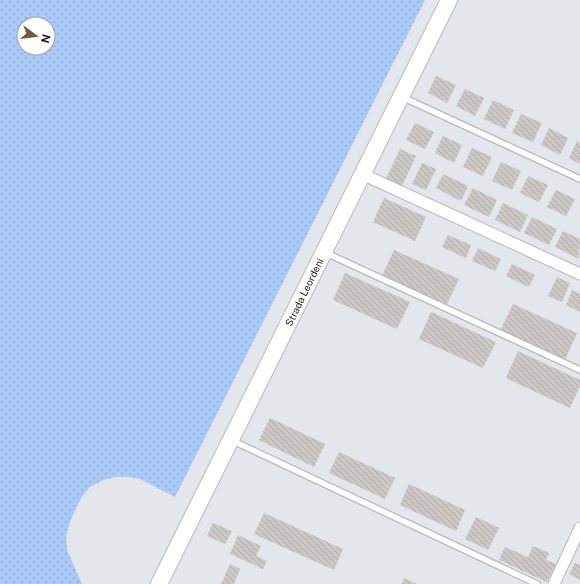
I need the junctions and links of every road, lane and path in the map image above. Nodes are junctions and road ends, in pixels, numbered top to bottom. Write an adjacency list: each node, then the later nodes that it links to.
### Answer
1 (448, 0): 2 (main road, Strada Leordeni)
2 (401, 96): 3 (main road, Strada Leordeni); 4 (lane)
3 (362, 174): 5 (main road, Strada Leordeni); 6 (street)
4 (580, 179)
5 (324, 252): 7 (lane); 8 (main road, Strada Leordeni)
6 (580, 274)
7 (580, 370)
8 (230, 440): 11 (main road, Strada Leordeni); 12 (lane)
9 (580, 528): 10 (street)
10 (577, 543): 13 (street)
11 (159, 584)
12 (537, 584)
13 (554, 584)

